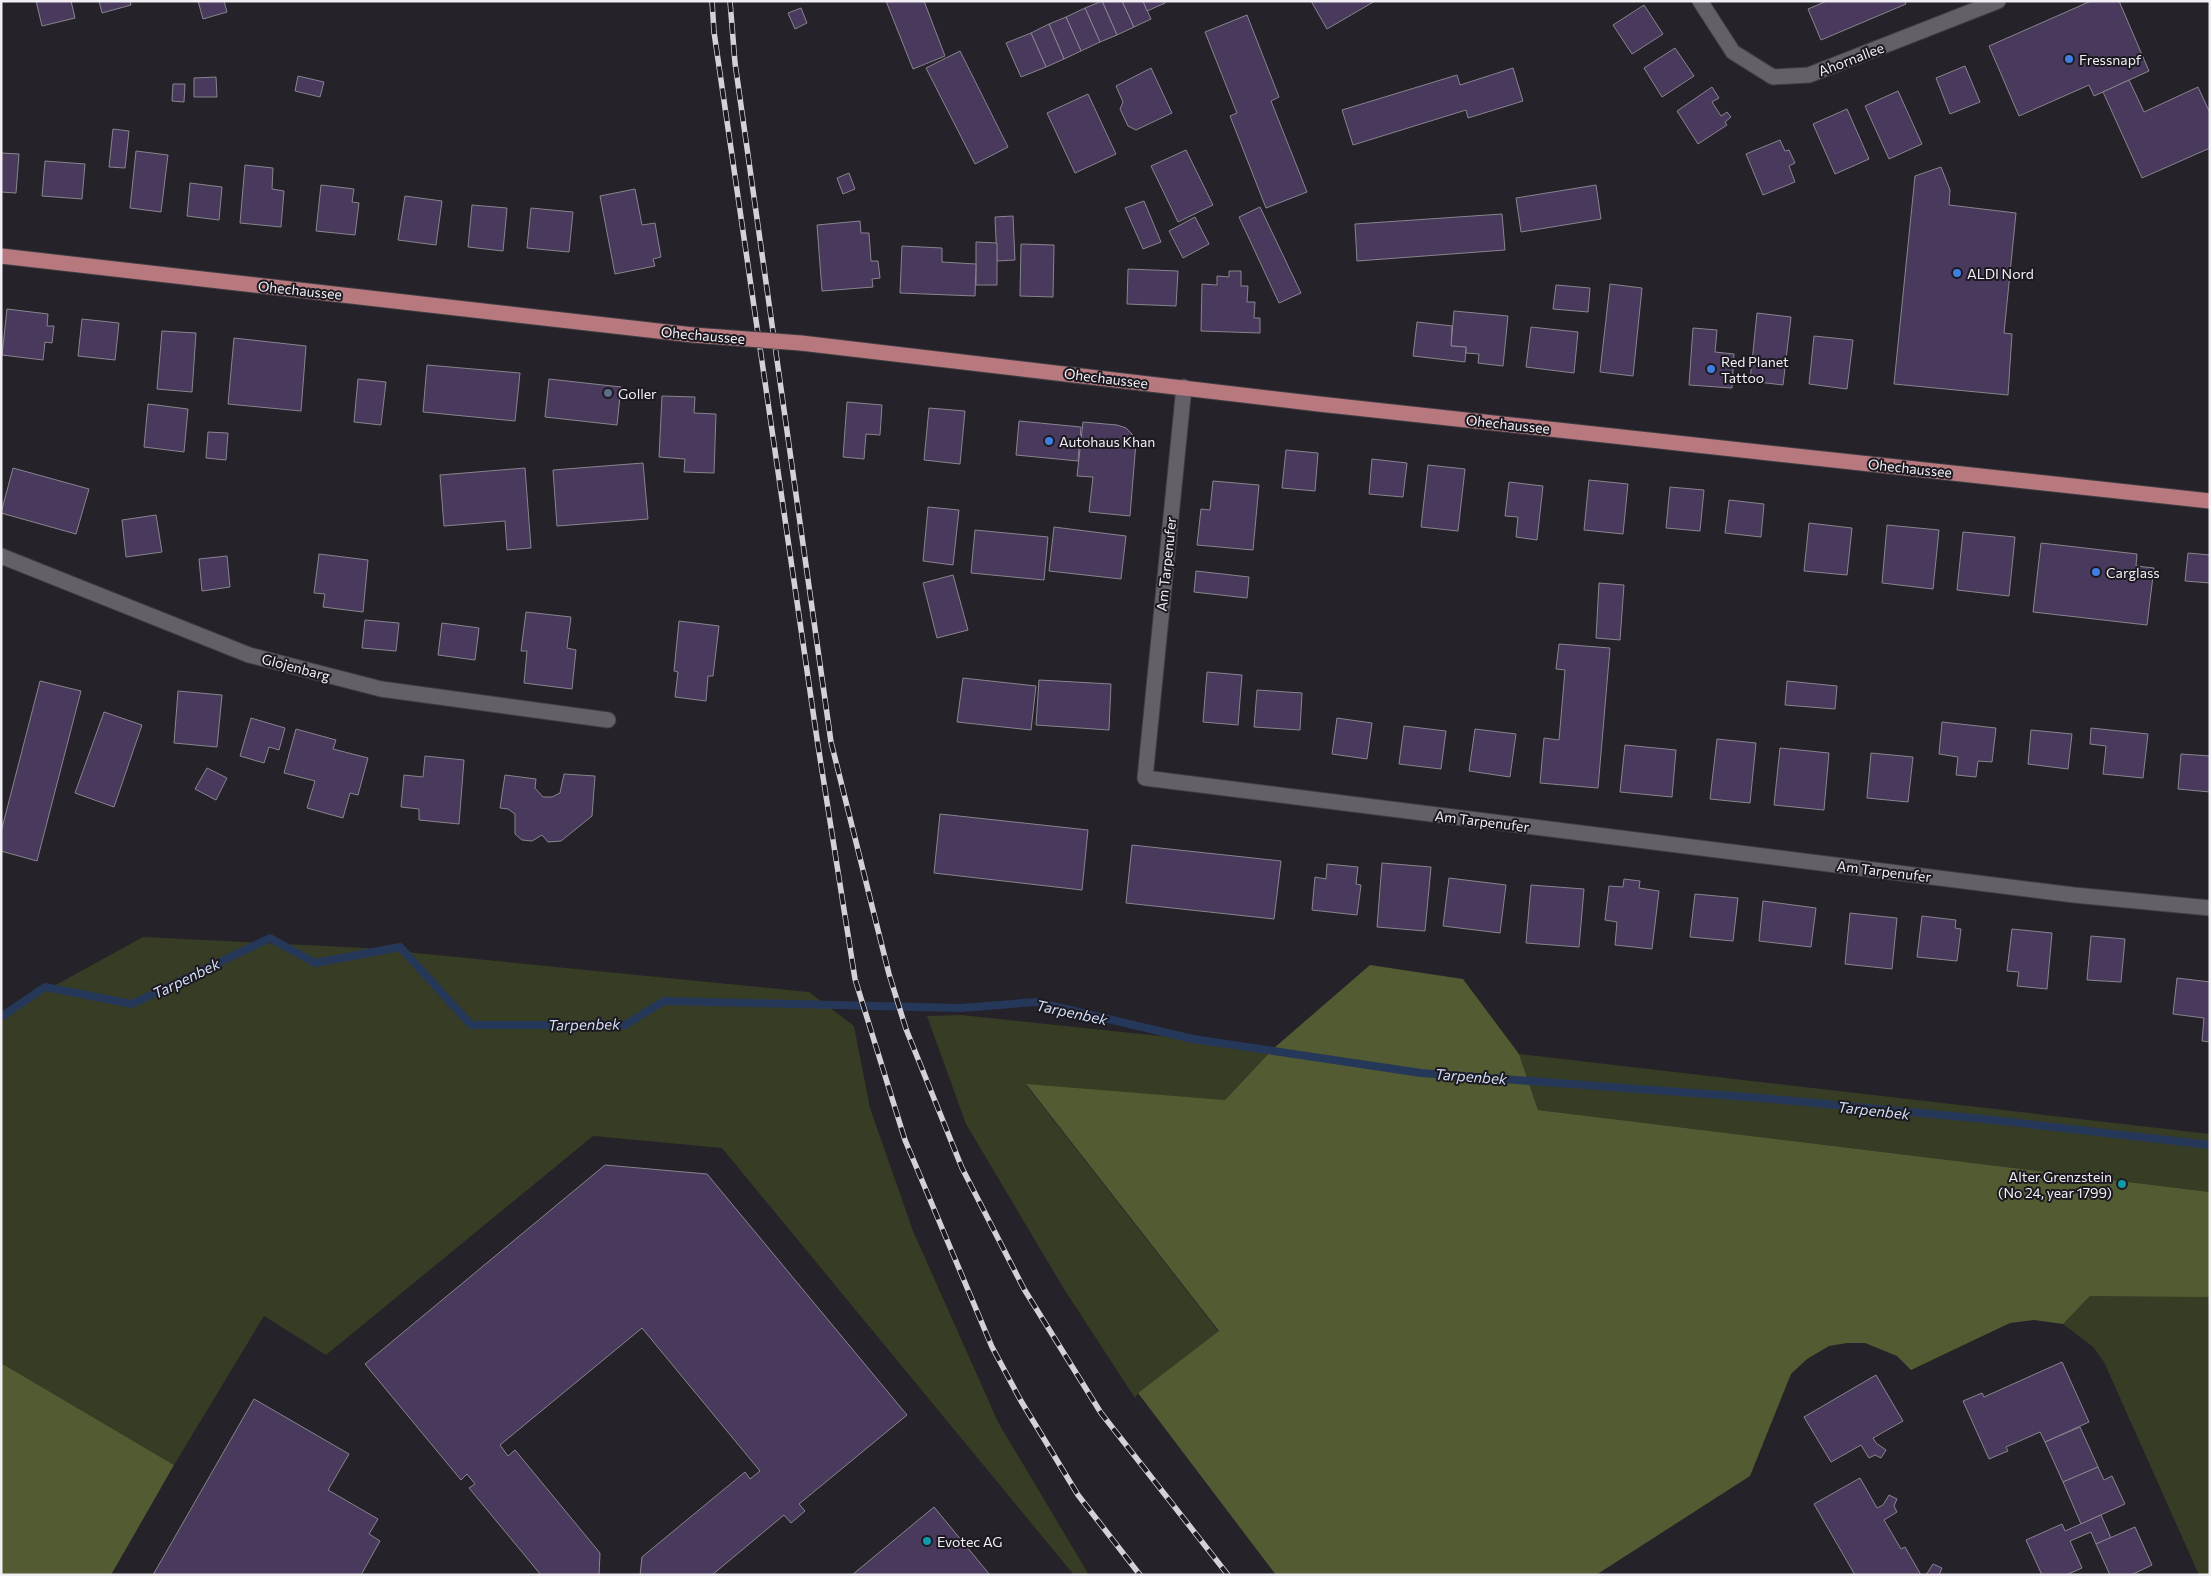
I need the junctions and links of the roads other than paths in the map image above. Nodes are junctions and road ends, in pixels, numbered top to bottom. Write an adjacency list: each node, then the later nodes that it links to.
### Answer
1 (1700, 1): 2 (street, Ahornallee)
2 (1998, 1)
3 (1, 256): 4 (main road, Ohechaussee, bridge)
4 (1184, 387): 5 (main road, Ohechaussee); 8 (street, Am Tarpenufer)
5 (2210, 501)
6 (1, 556): 7 (street, Glojenbarg)
7 (608, 720)
8 (2210, 908)

